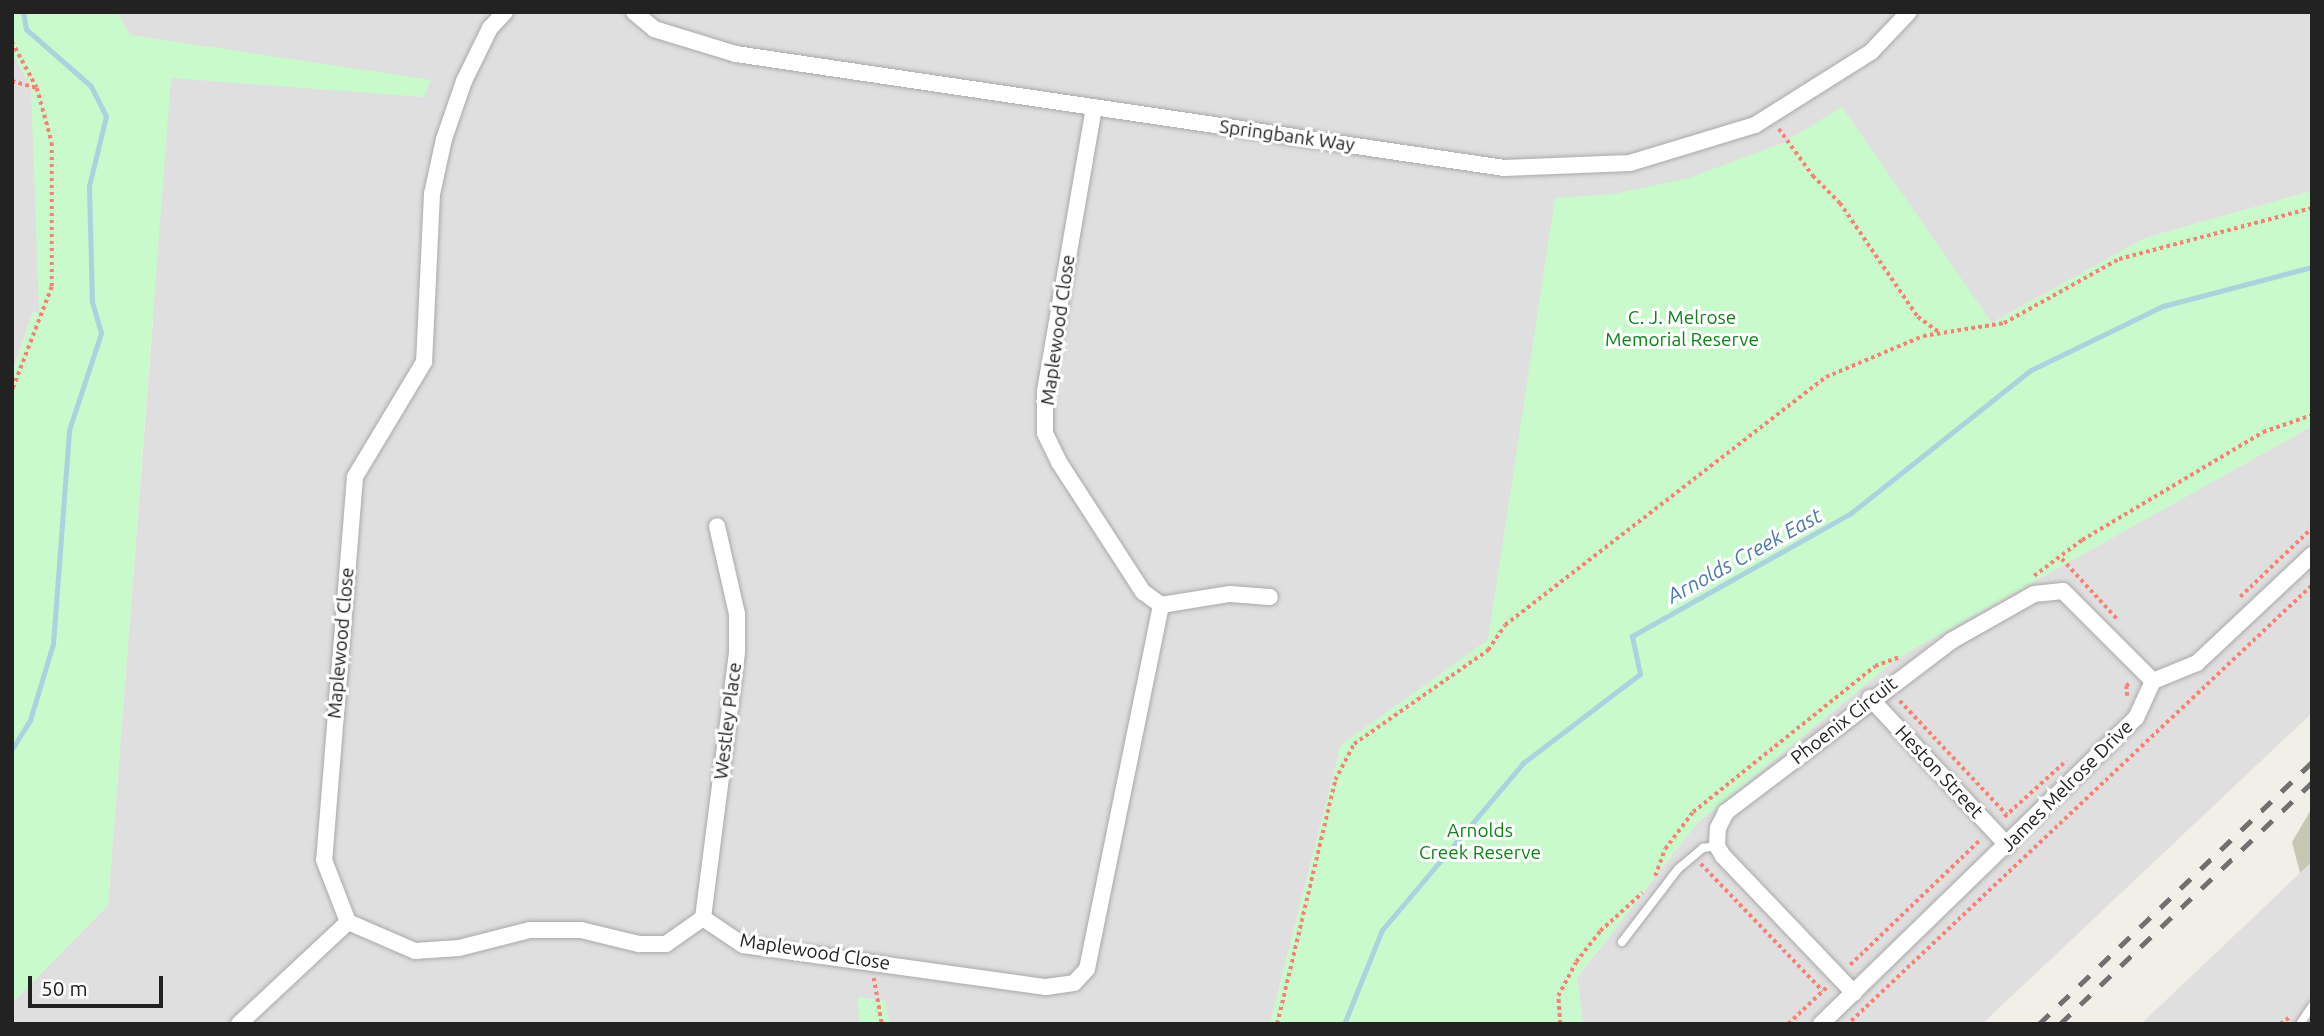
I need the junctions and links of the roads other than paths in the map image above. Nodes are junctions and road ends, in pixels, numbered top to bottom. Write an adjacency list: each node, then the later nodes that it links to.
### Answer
1 (505, 12): 14 (street, Maplewood Close)
2 (634, 12): 4 (street, Springbank Way)
3 (1909, 12): 4 (street, Springbank Way)
4 (1094, 107): 8 (street, Maplewood Close)
5 (717, 526): 13 (street, Westley Place)
6 (2312, 555): 9 (street)
7 (1270, 597): 8 (street)
8 (1161, 605): 13 (street, Maplewood Close)
9 (2148, 676): 10 (street, Phoenix Circuit); 12 (street, James Melrose Drive)
10 (1870, 698): 11 (street, Phoenix Circuit); 12 (street, Heston Street)
11 (1717, 846): 15 (lane); 16 (street)
12 (2008, 846): 16 (street, James Melrose Drive)
13 (703, 918): 14 (street)
14 (348, 922): 18 (street)
15 (1622, 942)
16 (1854, 993): 19 (street, James Melrose Drive)
17 (2312, 1006): 20 (lane)
18 (239, 1024)
19 (1821, 1024)
20 (2300, 1024)

